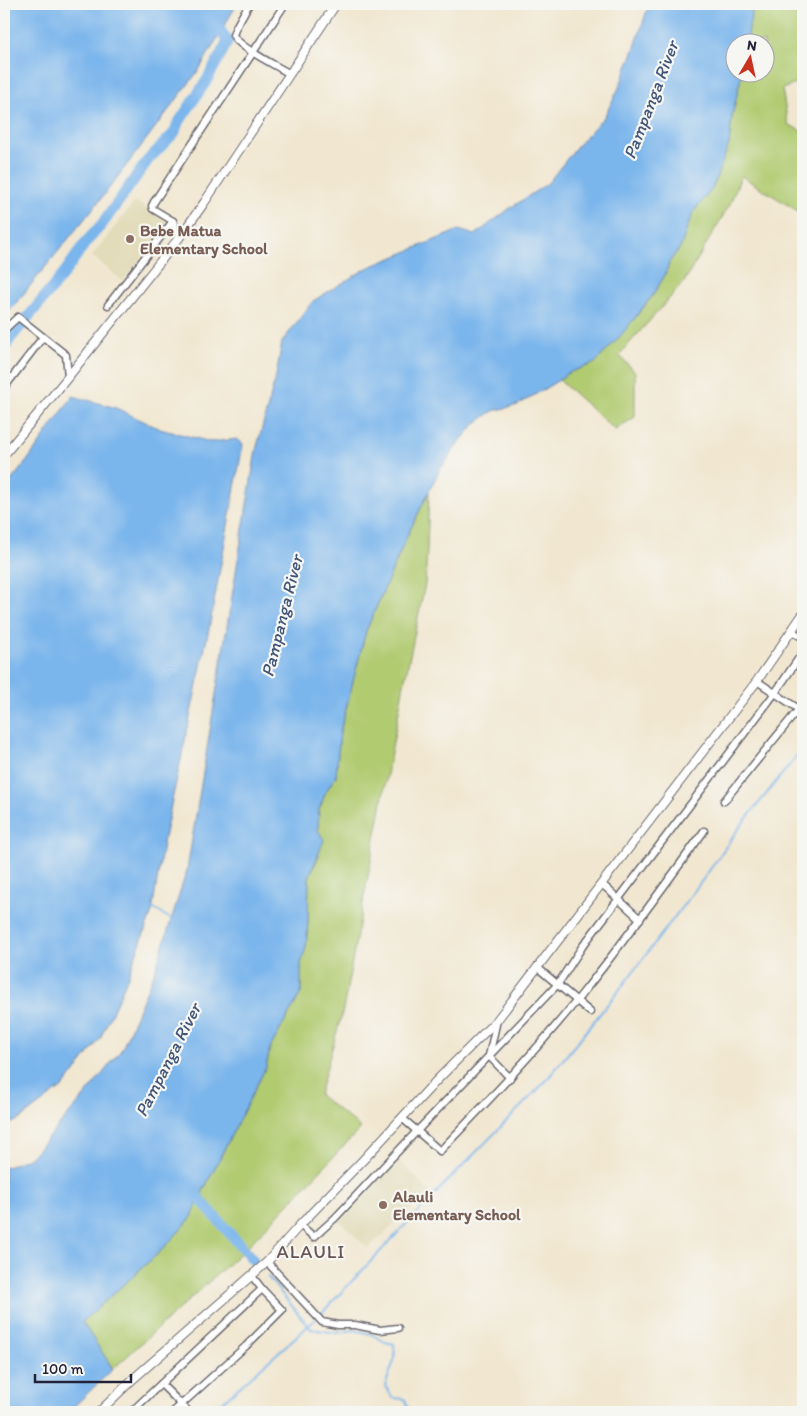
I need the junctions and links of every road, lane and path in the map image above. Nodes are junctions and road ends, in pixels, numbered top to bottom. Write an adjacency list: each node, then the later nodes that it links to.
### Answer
1 (249, 4): 4 (street)
2 (285, 4): 4 (street)
3 (336, 4): 5 (street)
4 (254, 53): 5 (street); 6 (street)
5 (290, 74): 7 (street)
6 (173, 221): 7 (street); 8 (street)
7 (179, 238): 11 (street)
8 (108, 305)
9 (4, 330): 10 (street)
10 (43, 337): 11 (street); 12 (street)
11 (68, 377): 13 (street)
12 (4, 388)
13 (5, 452)
14 (803, 614): 15 (street)
15 (792, 631): 16 (street); 18 (street)
16 (803, 638)
17 (803, 652): 19 (street)
18 (757, 681): 19 (street); 23 (street)
19 (775, 693): 20 (street); 24 (street)
20 (801, 707): 21 (street)
21 (724, 801)
22 (704, 831): 25 (street)
23 (602, 884): 24 (street); 26 (street)
24 (619, 899): 25 (street); 27 (street)
25 (640, 918): 28 (street)
26 (538, 968): 27 (street); 30 (street)
27 (558, 984): 28 (street); 31 (street)
28 (577, 1000): 29 (street); 32 (street)
29 (590, 1012)
30 (497, 1020): 31 (street); 33 (street)
31 (489, 1056): 32 (street); 34 (street)
32 (510, 1078): 34 (street)
33 (402, 1118): 34 (street); 35 (street)
34 (417, 1131): 35 (street)
35 (300, 1225): 36 (street)
36 (267, 1262): 37 (street); 39 (street)
37 (252, 1276): 38 (street); 42 (street)
38 (262, 1289): 40 (street); 41 (street)
39 (398, 1328)
40 (161, 1384): 41 (street); 43 (street)
41 (181, 1404): 44 (street); 45 (street)
42 (98, 1412)
43 (131, 1412)
44 (173, 1412)
45 (188, 1412)

